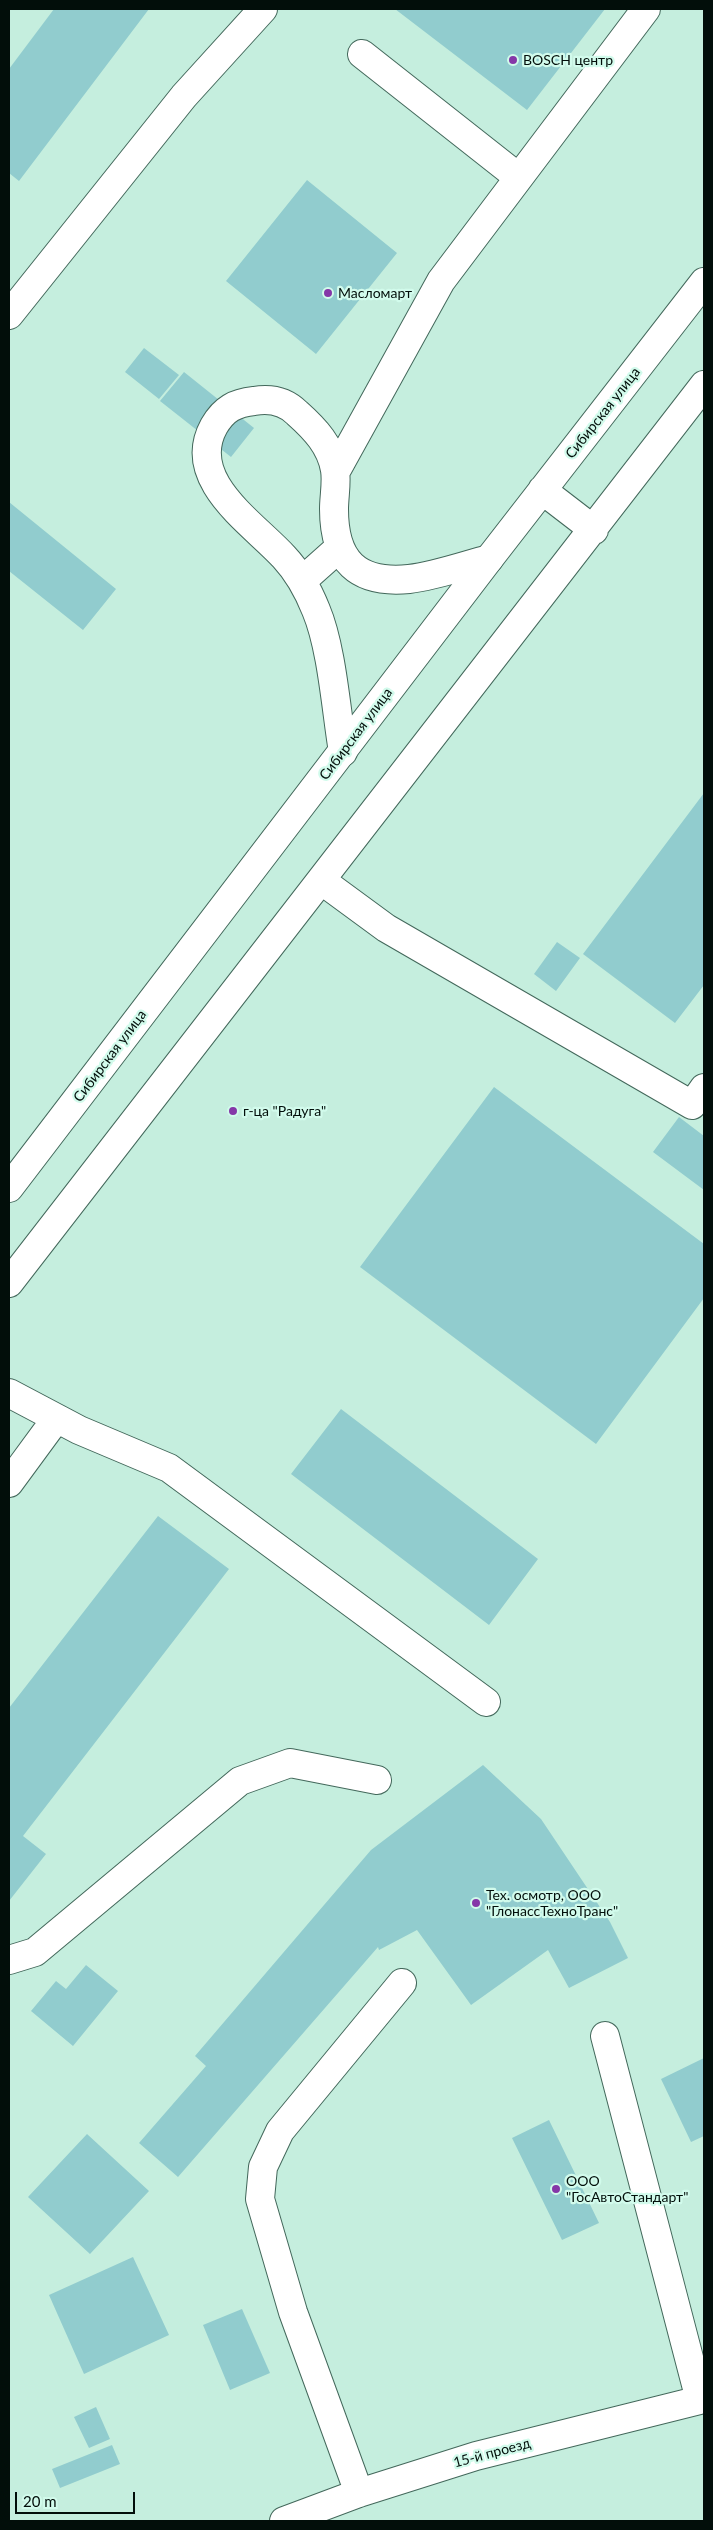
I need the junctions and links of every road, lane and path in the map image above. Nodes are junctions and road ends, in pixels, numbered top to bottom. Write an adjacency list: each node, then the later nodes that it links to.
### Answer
1 (263, 9): 6 (main road)
2 (646, 9): 4 (main road)
3 (362, 54): 4 (main road)
4 (518, 177): 8 (main road)
5 (704, 282): 9 (main road, Сибирская улица)
6 (9, 315)
7 (704, 385): 10 (main road)
8 (336, 471): 11 (main road); 13 (main road)
9 (542, 490): 10 (main road); 12 (main road, Сибирская улица)
10 (594, 530): 15 (main road)
11 (340, 547): 12 (main road); 13 (main road)
12 (488, 559): 14 (main road, Сибирская улица)
13 (302, 580): 14 (main road)
14 (343, 752): 17 (main road, Сибирская улица)
15 (322, 881): 16 (main road); 18 (main road)
16 (700, 1101)
17 (9, 1188)
18 (9, 1282)
19 (9, 1393): 20 (main road)
20 (56, 1419): 21 (main road); 22 (main road)
21 (9, 1483)
22 (486, 1702)
23 (376, 1780): 24 (main road)
24 (9, 1960)
25 (402, 1983): 28 (main road)
26 (605, 2036): 27 (main road)
27 (702, 2399): 28 (main road, 15-й проезд)
28 (359, 2493): 29 (main road, 15-й проезд)
29 (284, 2521)

